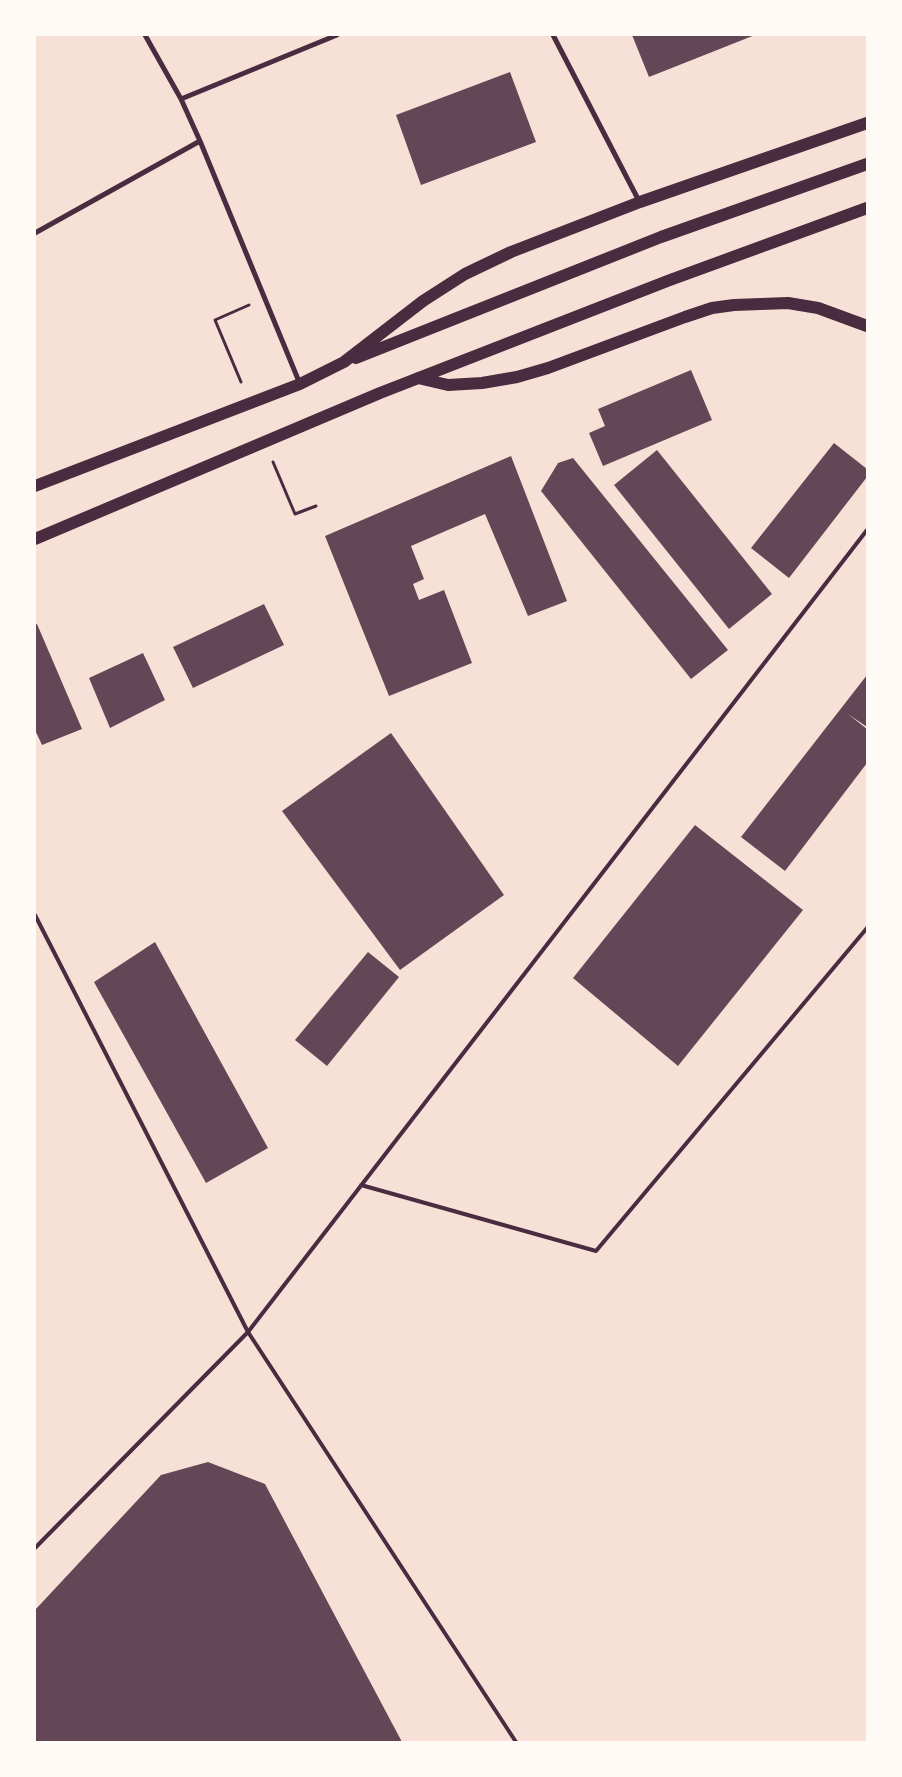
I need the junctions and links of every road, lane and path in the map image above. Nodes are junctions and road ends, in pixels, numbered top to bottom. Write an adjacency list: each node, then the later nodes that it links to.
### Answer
1 (145, 35): 4 (street)
2 (337, 35): 4 (street)
3 (552, 35): 8 (street)
4 (181, 99): 6 (street)
5 (867, 123): 8 (main road)
6 (200, 141): 10 (street); 14 (street)
7 (867, 164): 12 (main road)
8 (640, 202): 12 (main road)
9 (867, 208): 13 (main road)
10 (35, 233)
11 (867, 326): 13 (main road)
12 (344, 362): 14 (main road)
13 (418, 378): 17 (main road)
14 (300, 384): 15 (main road)
15 (35, 486)
16 (867, 530): 20 (lane)
17 (35, 539)
18 (35, 915): 21 (lane)
19 (867, 928): 20 (lane)
20 (362, 1185): 21 (lane)
21 (248, 1332): 22 (lane); 23 (lane)
22 (35, 1548)
23 (516, 1742)

